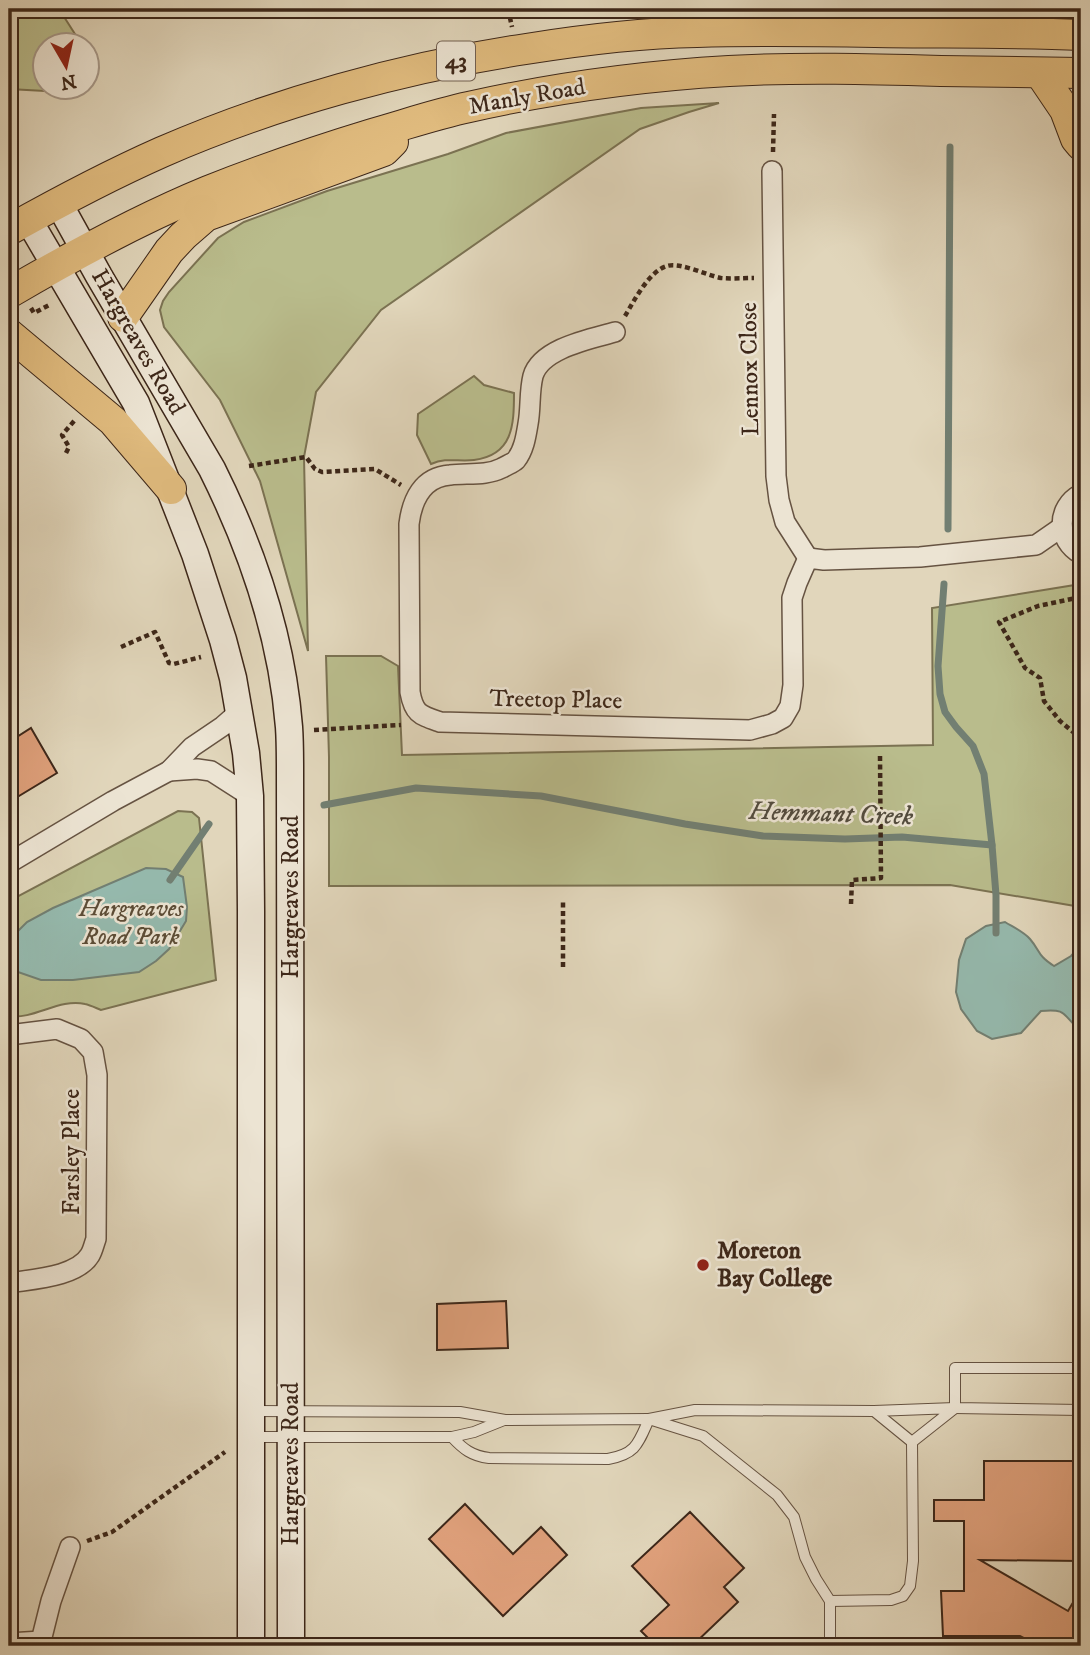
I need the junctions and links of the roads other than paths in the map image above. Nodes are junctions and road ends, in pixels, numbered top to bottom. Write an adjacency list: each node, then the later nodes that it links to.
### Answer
1 (1023, 9): 2 (main road)
2 (1000, 34): 3 (main road, Manly Road / 43); 9 (main road, Manly Road / 43)
3 (1081, 35)
4 (1040, 73): 5 (main road, Manly Road / 43); 6 (main road, Manly Road / 43); 7 (main road)
5 (1081, 74)
6 (413, 122): 11 (main road, Manly Road / 43); 14 (main road)
7 (1081, 145)
8 (772, 171): 21 (street, Lennox Close)
9 (58, 202): 10 (main road, Manly Road / 43); 11 (main road, Hargreaves Road)
10 (18, 225): 12 (main road, Hargreaves Road)
11 (85, 250): 12 (main road, Manly Road / 43); 14 (main road, Hargreaves Road)
12 (54, 266): 13 (main road, Manly Road / 43); 17 (main road, Hargreaves Road)
13 (19, 300)
14 (123, 317): 35 (main road, Hargreaves Road)
15 (615, 332): 21 (street, Treetop Place)
16 (9, 334): 17 (main road)
17 (171, 489): 22 (main road, Hargreaves Road)
18 (1081, 494): 19 (street)
19 (1062, 527): 20 (street); 21 (street)
20 (1081, 554)
21 (808, 558)
22 (239, 712): 23 (street); 24 (main road, Hargreaves Road)
23 (169, 771): 24 (street); 25 (street)
24 (250, 796): 34 (main road, Hargreaves Road)
25 (9, 863)
26 (9, 1035): 27 (street, Farsley Place)
27 (9, 1283)
28 (1081, 1368): 29 (lane)
29 (955, 1408): 30 (lane); 31 (lane); 37 (lane)
30 (1081, 1410)
31 (874, 1411): 32 (lane); 37 (lane)
32 (649, 1419): 33 (lane); 36 (lane); 39 (lane)
33 (505, 1420): 35 (lane); 36 (lane)
34 (250, 1424): 35 (lane); 35 (lane); 42 (main road, Hargreaves Road)
35 (290, 1424): 36 (lane); 43 (main road, Hargreaves Road)
36 (452, 1437)
37 (912, 1442): 39 (lane)
38 (70, 1547): 41 (street)
39 (830, 1601): 44 (lane)
40 (9, 1643): 41 (street)
41 (42, 1643)
42 (251, 1646)
43 (291, 1646)
44 (830, 1646)

